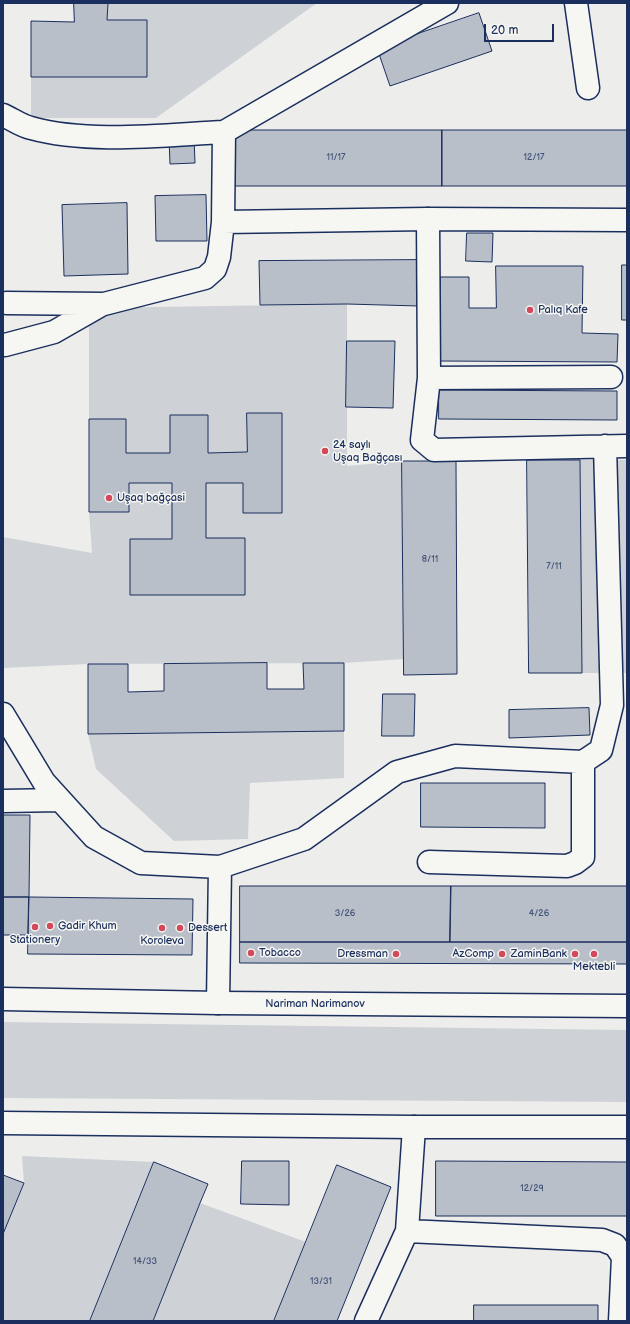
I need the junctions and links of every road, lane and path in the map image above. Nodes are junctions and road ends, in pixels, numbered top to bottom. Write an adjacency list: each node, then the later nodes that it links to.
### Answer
1 (447, 3): 5 (main road)
2 (576, 3): 3 (main road)
3 (588, 88)
4 (3, 115): 5 (main road)
5 (224, 132): 8 (main road)
6 (428, 219): 7 (main road); 8 (main road); 13 (main road)
7 (627, 220)
8 (223, 222): 10 (main road)
9 (6, 303): 10 (main road)
10 (104, 304): 11 (main road)
11 (5, 345)
12 (611, 377): 13 (main road)
13 (429, 378): 14 (main road)
14 (605, 446): 15 (main road); 17 (main road)
15 (627, 446)
16 (3, 714): 18 (main road)
17 (583, 762): 20 (main road); 21 (main road)
18 (60, 800): 19 (main road); 21 (main road)
19 (3, 801)
20 (429, 862)
21 (220, 867): 23 (main road)
22 (3, 999): 23 (main road, Nariman Narimanov)
23 (218, 1003): 24 (main road, Nariman Narimanov)
24 (627, 1006)
25 (3, 1123): 26 (main road)
26 (414, 1127): 27 (main road); 28 (main road)
27 (627, 1127)
28 (406, 1231): 29 (main road); 30 (main road)
29 (366, 1321)
30 (620, 1321)

